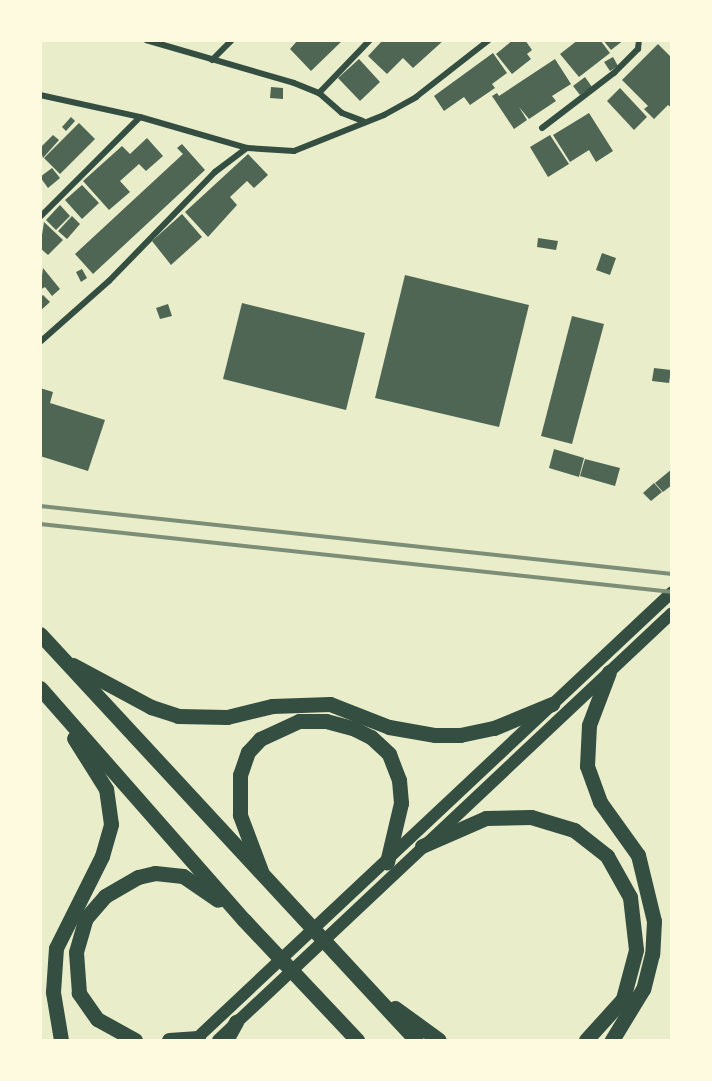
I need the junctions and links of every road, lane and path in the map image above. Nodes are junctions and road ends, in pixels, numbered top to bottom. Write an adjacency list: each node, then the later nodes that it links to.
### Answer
1 (146, 40): 6 (street)
2 (232, 40): 6 (street)
3 (369, 40): 7 (street)
4 (489, 40): 10 (street)
5 (639, 40): 11 (street)
6 (212, 60): 7 (street)
7 (319, 93): 10 (street)
8 (40, 95): 9 (street)
9 (140, 117): 12 (street); 13 (street)
10 (363, 122): 12 (street)
11 (542, 128)
12 (247, 148): 14 (street)
13 (40, 217)
14 (40, 342)
15 (672, 592): 21 (main road)
16 (672, 613): 19 (main road)
17 (40, 634): 18 (highway)
18 (64, 661): 21 (highway); 24 (highway)
19 (609, 672): 22 (main road); 40 (highway)
20 (40, 690): 25 (highway); 30 (highway)
21 (552, 704): 23 (main road)
22 (422, 846): 28 (main road); 39 (highway)
23 (387, 862): 24 (highway); 29 (main road)
24 (270, 886): 26 (highway)
25 (244, 920): 27 (highway); 31 (highway)
26 (372, 991): 37 (highway); 38 (highway)
27 (338, 1019): 35 (highway); 36 (highway)
28 (236, 1022): 33 (main road); 34 (highway)
29 (196, 1039): 32 (highway)
30 (61, 1041)
31 (135, 1041)
32 (169, 1041)
33 (218, 1041)
34 (226, 1041)
35 (349, 1041)
36 (357, 1041)
37 (416, 1041)
38 (439, 1041)
39 (586, 1041)
40 (612, 1041)

